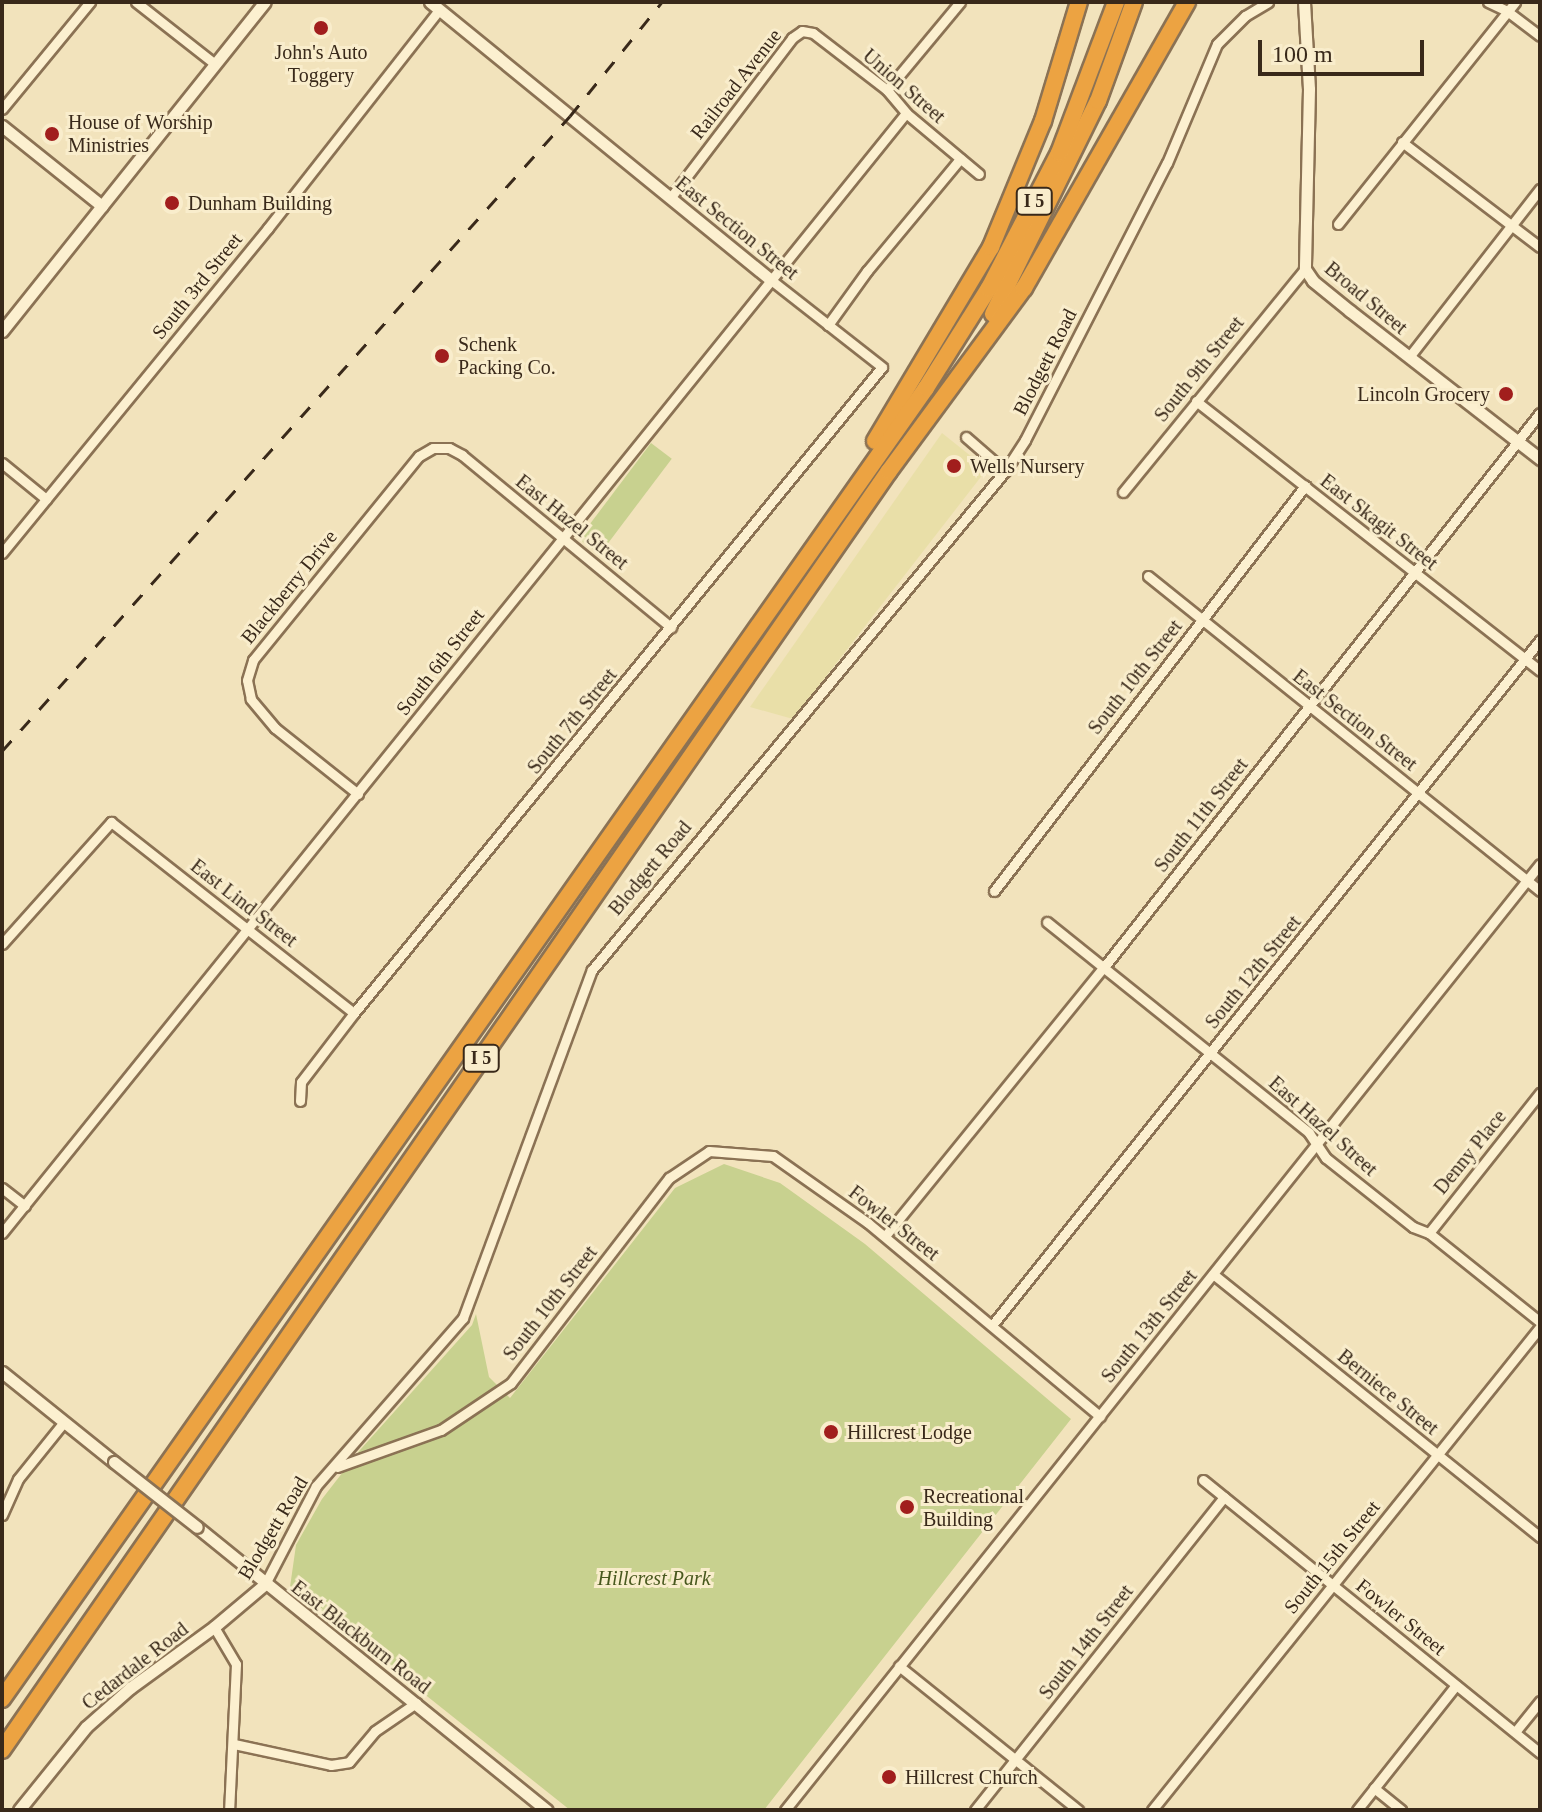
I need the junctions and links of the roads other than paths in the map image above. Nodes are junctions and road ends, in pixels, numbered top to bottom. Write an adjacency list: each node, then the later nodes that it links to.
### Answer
1 (90, 2): 19 (street)
2 (136, 2): 17 (street)
3 (265, 2): 17 (street)
4 (960, 2): 18 (street)
5 (1079, 2): 53 (highway)
6 (1116, 2): 53 (highway, I 5)
7 (1134, 2): 37 (highway, I 5)
8 (1187, 2): 37 (highway)
9 (1268, 2): 45 (street, Blodgett Road)
10 (1304, 2): 31 (street, Broad Street)
11 (1488, 2): 14 (street)
12 (1515, 2): 14 (street)
13 (438, 5): 26 (street, East Section Street); 48 (street, South 3rd Street)
14 (1507, 11): 16 (street); 22 (street)
15 (802, 31): 18 (street, Union Street); 26 (street, Railroad Avenue)
16 (1540, 36)
17 (215, 64): 27 (street)
18 (887, 90): 20 (street, Union Street)
19 (2, 109)
20 (906, 113): 23 (street, Union Street); 32 (street, South 6th Street)
21 (2, 126): 27 (street)
22 (1402, 142): 28 (street); 29 (street)
23 (960, 159): 24 (street, Union Street); 33 (street)
24 (979, 174)
25 (1540, 189): 29 (street)
26 (671, 197): 32 (street, East Section Street)
27 (102, 206): 34 (street)
28 (1338, 224)
29 (1511, 224): 30 (street); 35 (street)
30 (1540, 247)
31 (1305, 269): 35 (street, Broad Street); 38 (street, South 9th Street)
32 (771, 280): 33 (street, East Section Street); 49 (street, South 6th Street)
33 (828, 325): 36 (street, East Section Street)
34 (2, 331)
35 (1409, 357): 41 (street, Broad Street)
36 (882, 367): 55 (street, South 7th Street)
37 (963, 368): 103 (highway, I 5)
38 (1196, 401): 46 (street, East Skagit Street); 47 (street, South 9th Street)
39 (1540, 413): 41 (street, South 11th Street)
40 (966, 437): 45 (street)
41 (1518, 442): 43 (street, Broad Street); 51 (street, South 11th Street)
42 (449, 448): 49 (street, East Hazel Street); 61 (street, Blackberry Drive)
43 (1540, 459)
44 (2, 463): 48 (street)
45 (1005, 471): 88 (street, Blodgett Road)
46 (1305, 486): 51 (street, East Skagit Street); 54 (street, South 10th Street)
47 (1123, 492)
48 (46, 499): 50 (street, South 3rd Street)
49 (561, 538): 55 (street, East Hazel Street); 61 (street, South 6th Street)
50 (2, 553)
51 (1415, 573): 57 (street, East Skagit Street); 59 (street, South 11th Street)
52 (1148, 576): 54 (street, East Section Street)
53 (786, 585): 98 (highway, I 5)
54 (1201, 621): 59 (street, East Section Street); 64 (street, South 10th Street)
55 (671, 627): 70 (street, South 7th Street)
56 (1540, 640): 57 (street, South 12th Street)
57 (1525, 659): 58 (street, East Skagit Street); 60 (street, South 12th Street)
58 (1540, 671)
59 (1309, 708): 60 (street, East Section Street); 69 (street, South 11th Street)
60 (1419, 793): 63 (street, East Section Street); 71 (street, South 12th Street)
61 (358, 794): 67 (street, South 6th Street)
62 (1540, 864): 63 (street, South 13th Street)
63 (1527, 880): 65 (street, East Section Street); 74 (street, South 13th Street)
64 (994, 891)
65 (1540, 891)
66 (1047, 922): 69 (street, East Hazel Street)
67 (248, 928): 68 (street, East Lind Street); 70 (street, East Lind Street); 77 (street, South 6th Street)
68 (2, 944)
69 (1104, 967): 71 (street, East Hazel Street); 80 (street, South 11th Street)
70 (354, 1013): 73 (street, South 7th Street)
71 (1210, 1054): 74 (street, East Hazel Street); 82 (street, South 12th Street)
72 (1540, 1093): 79 (street, Denny Place)
73 (300, 1101)
74 (1317, 1144): 79 (street, East Hazel Street); 81 (street, South 13th Street)
75 (773, 1156): 80 (street, Fowler Street); 88 (street, South 10th Street)
76 (2, 1188): 77 (street)
77 (25, 1206): 78 (street, South 6th Street)
78 (2, 1233)
79 (1429, 1233): 83 (street, East Hazel Street)
80 (885, 1236): 82 (street, Fowler Street)
81 (1213, 1274): 85 (street, South 13th Street); 87 (street, Berniece Street)
82 (993, 1324): 85 (street, Fowler Street)
83 (1540, 1324): 87 (street, South 15th Street)
84 (2, 1372): 86 (street, East Blackburn Road)
85 (1100, 1416): 96 (street, South 13th Street)
86 (64, 1422): 91 (street); 93 (street, East Blackburn Road, bridge)
87 (1437, 1454): 92 (street, Berniece Street); 94 (street, South 15th Street)
88 (334, 1468): 93 (street, Blodgett Road)
89 (1203, 1480): 90 (street, Fowler Street)
90 (1224, 1497): 94 (street, Fowler Street); 105 (street, South 14th Street)
91 (2, 1515)
92 (1540, 1537)
93 (265, 1584): 95 (street, Blodgett Road); 100 (street, East Blackburn Road)
94 (1333, 1585): 97 (street, Fowler Street); 113 (street, South 15th Street)
95 (214, 1627): 102 (street); 107 (street, Cedardale Road)
96 (899, 1666): 105 (street); 110 (street, South 13th Street)
97 (1456, 1685): 101 (street, Fowler Street); 106 (street)
98 (2, 1699)
99 (1540, 1701): 101 (street)
100 (416, 1703): 102 (street); 109 (street, East Blackburn Road)
101 (1515, 1732): 104 (street, Fowler Street)
102 (234, 1744): 108 (street)
103 (2, 1750)
104 (1540, 1753)
105 (1016, 1759): 111 (street, South 14th Street); 112 (street)
106 (1374, 1788): 114 (street); 115 (street)
107 (19, 1810)
108 (229, 1810)
109 (547, 1810)
110 (785, 1810)
111 (975, 1810)
112 (1078, 1810)
113 (1152, 1810)
114 (1357, 1810)
115 (1401, 1810)

